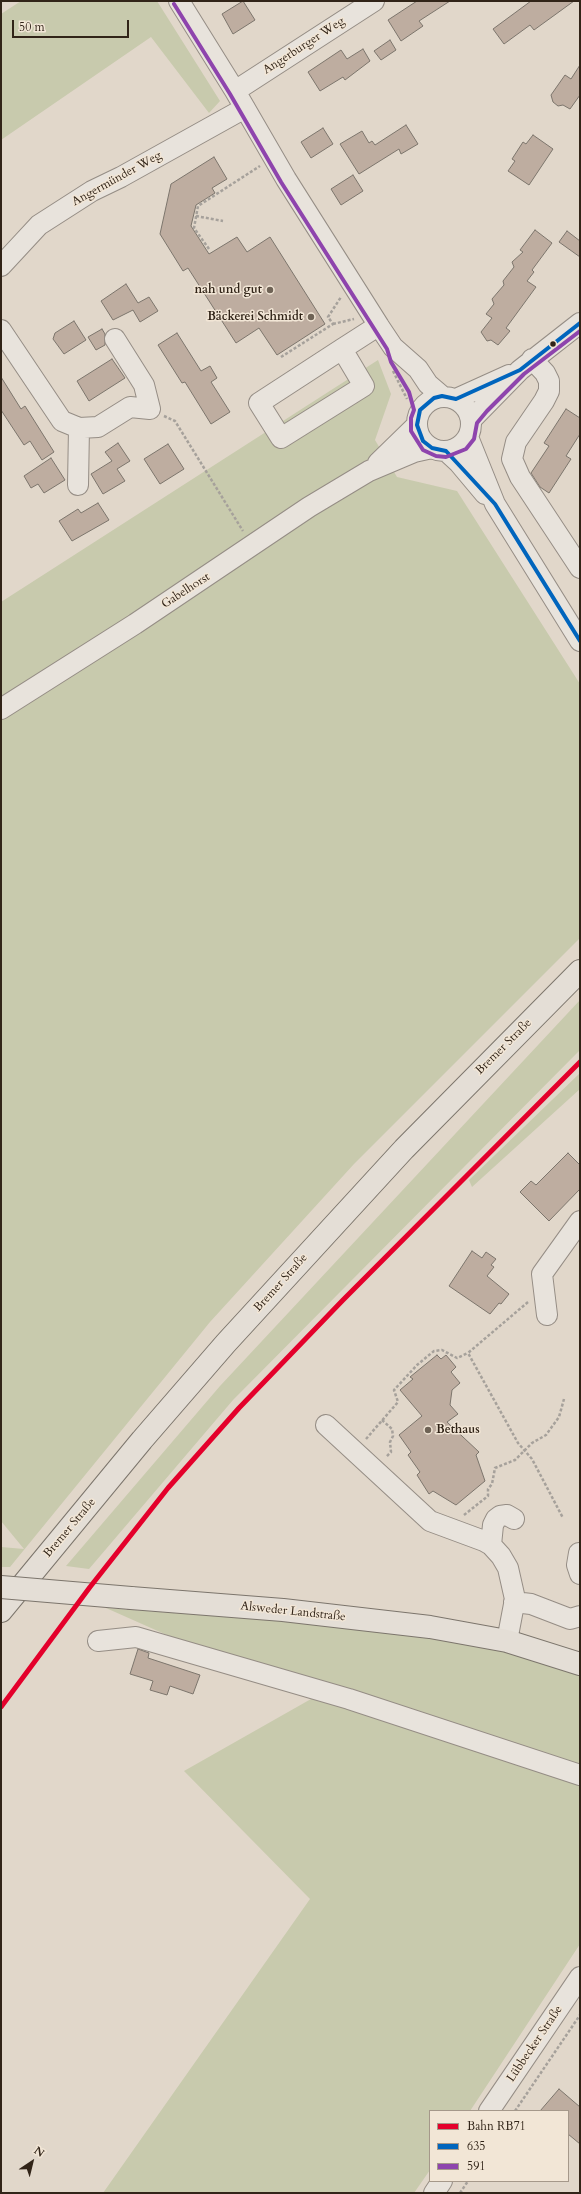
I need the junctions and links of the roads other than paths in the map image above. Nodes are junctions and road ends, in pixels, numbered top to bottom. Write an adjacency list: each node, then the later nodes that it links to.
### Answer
1 (179, 1): 3 (street)
2 (374, 1): 3 (street, Angerburger Weg)
3 (235, 91): 4 (street)
4 (245, 108): 5 (street, Angermünder Weg); 7 (street)
5 (1, 266)
6 (580, 324): 12 (street)
7 (379, 326): 10 (street); 11 (street)
8 (1, 330): 15 (street)
9 (116, 339): 15 (street)
10 (393, 347): 13 (street); 14 (street)
11 (342, 349): 11 (street)
12 (526, 365): 13 (street); 16 (street); 21 (street)
13 (449, 398): 14 (street); 16 (street)
14 (415, 407): 17 (street); 18 (street, Gabelhorst)
15 (79, 428): 19 (street)
16 (470, 428): 17 (street); 20 (street)
17 (439, 450): 18 (street, Gabelhorst); 20 (street)
18 (369, 471): 23 (street, Gabelhorst)
19 (78, 485)
20 (495, 504): 22 (street)
21 (580, 568)
22 (580, 641)
23 (1, 709)
24 (580, 971): 34 (main road, Bremer Straße)
25 (580, 1221): 26 (street)
26 (547, 1315)
27 (326, 1425): 29 (street)
28 (514, 1519): 29 (street)
29 (491, 1545): 33 (street)
30 (579, 1553): 31 (street)
31 (580, 1574)
32 (1, 1587): 37 (main road, Alsweder Landstraße, bridge)
33 (514, 1602): 35 (street); 37 (street)
34 (1, 1611)
35 (580, 1616)
36 (98, 1641): 39 (street)
37 (507, 1642): 38 (main road, Alsweder Landstraße)
38 (580, 1664)
39 (580, 1775)
40 (580, 1977): 41 (street, Lübbecker Straße)
41 (490, 2110)
42 (441, 2182): 43 (street)
43 (434, 2193)

